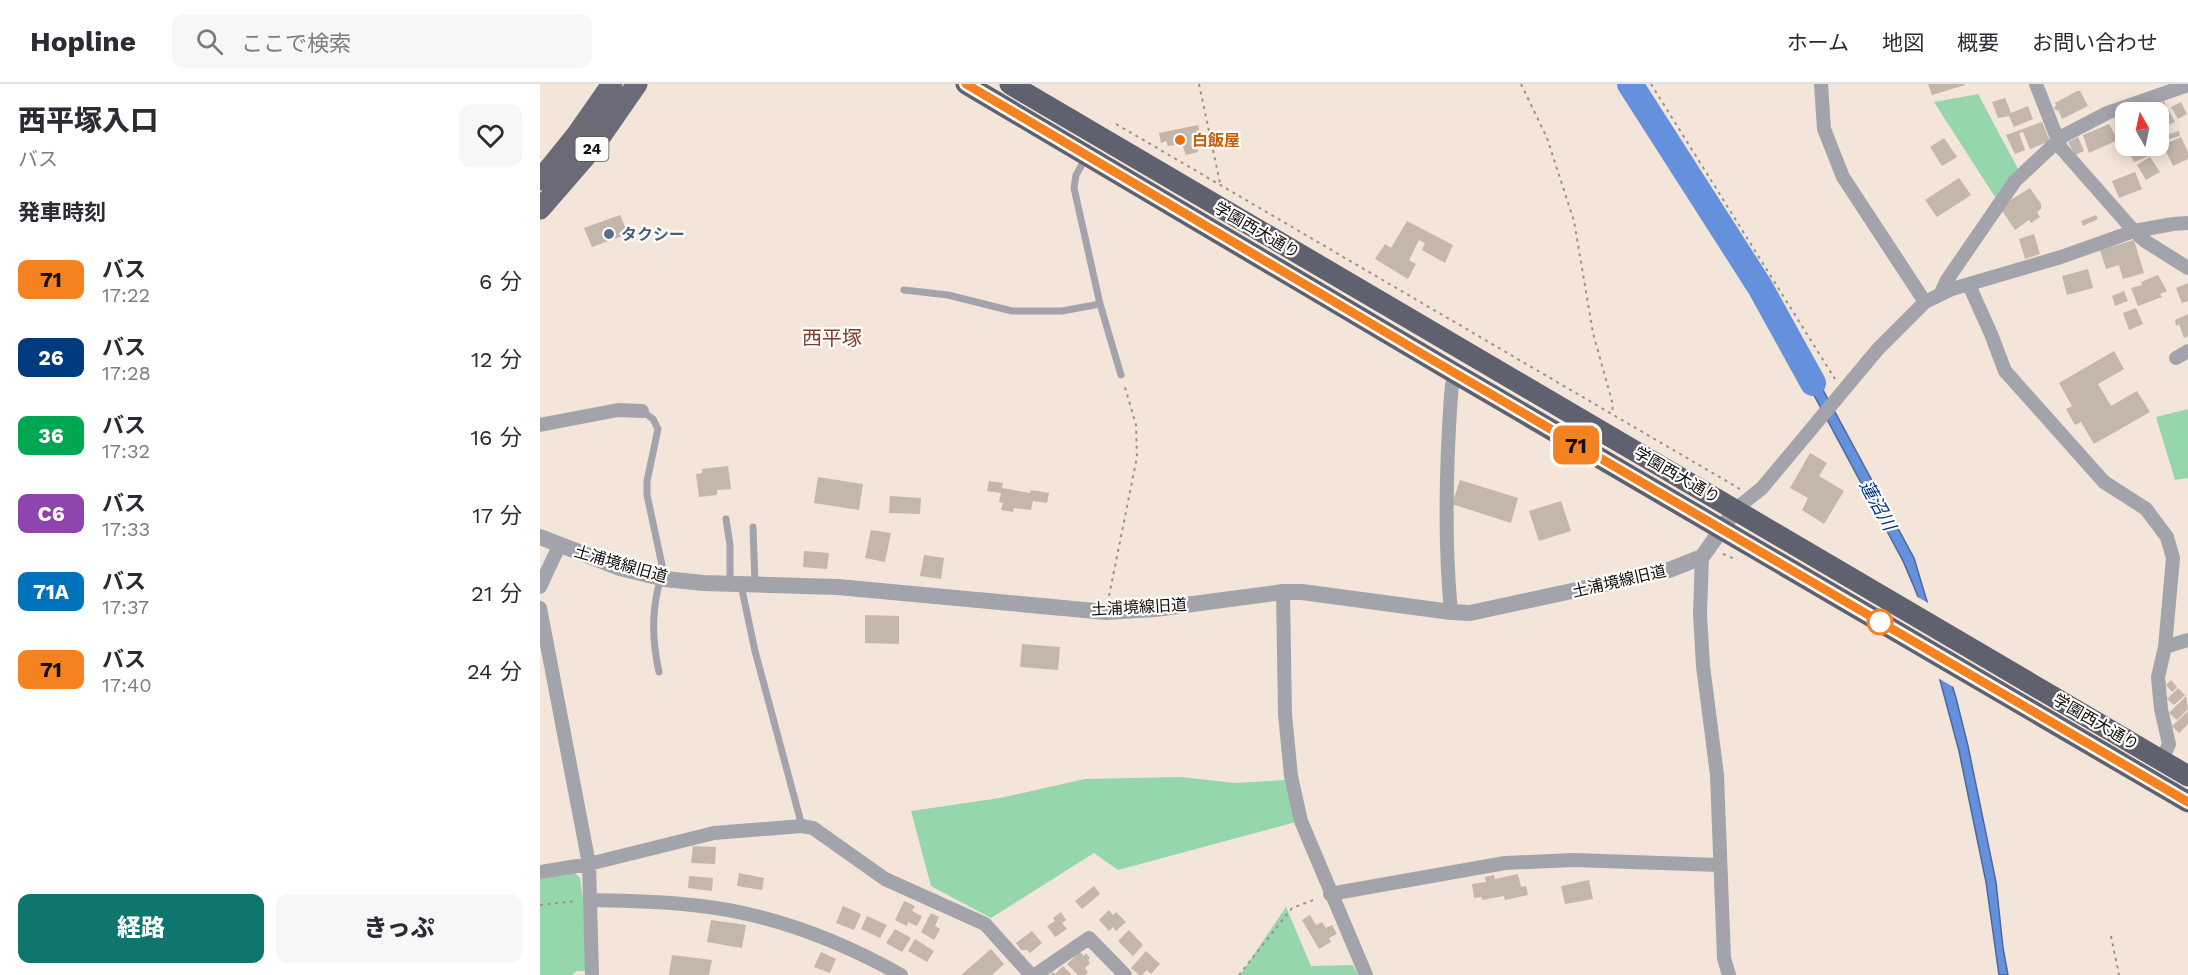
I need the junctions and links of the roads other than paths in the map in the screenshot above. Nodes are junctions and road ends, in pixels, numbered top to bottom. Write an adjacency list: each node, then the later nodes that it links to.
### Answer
1 (612, 84): 10 (main road, 24)
2 (636, 84): 11 (main road, 24)
3 (966, 84): 9 (highway, 学園西大通り)
4 (1010, 84): 24 (highway, 学園西大通り)
5 (1821, 84): 18 (street)
6 (2036, 84): 8 (street)
7 (2188, 85): 8 (street)
8 (2058, 141): 13 (street); 17 (street)
9 (1087, 156): 19 (lane); 20 (highway, 学園西大通り)
10 (540, 180)
11 (540, 209)
12 (2188, 223): 13 (street)
13 (2134, 231): 14 (street); 15 (street)
14 (2188, 268)
15 (1969, 285): 17 (street); 38 (street)
16 (904, 290): 19 (lane)
17 (1941, 293): 18 (street)
18 (1925, 302): 24 (street)
19 (1100, 304): 21 (lane)
20 (1456, 374): 27 (highway, 学園西大通り); 36 (street)
21 (1121, 375)
22 (642, 411): 23 (street); 31 (lane)
23 (540, 425)
24 (1739, 500): 27 (street); 40 (highway, 学園西大通り)
25 (726, 519): 32 (lane)
26 (753, 527): 32 (lane)
27 (1722, 529): 30 (street); 42 (highway, 学園西大通り)
28 (540, 537): 29 (street, 土浦境線旧道)
29 (559, 546): 31 (street, 土浦境線旧道); 33 (street)
30 (1702, 557): 36 (street, 土浦境線旧道); 45 (street)
31 (663, 578): 32 (street, 土浦境線旧道); 39 (lane)
32 (742, 585): 34 (street, 土浦境線旧道); 43 (lane)
33 (540, 587)
34 (1283, 592): 36 (street, 土浦境線旧道); 47 (street)
35 (540, 608): 44 (street)
36 (1451, 612)
37 (2188, 640): 38 (street)
38 (2165, 647): 40 (street)
39 (659, 672)
40 (2162, 760): 41 (highway, 学園西大通り)
41 (2188, 776)
42 (2188, 802)
43 (802, 826): 44 (street); 51 (street)
44 (590, 864): 46 (street); 48 (street)
45 (1719, 865): 47 (street); 54 (street)
46 (540, 872)
47 (1330, 894): 53 (street)
48 (590, 900): 49 (street); 50 (street)
49 (592, 975)
50 (901, 975)
51 (1033, 975): 52 (street)
52 (1125, 975)
53 (1366, 975)
54 (1729, 975)

